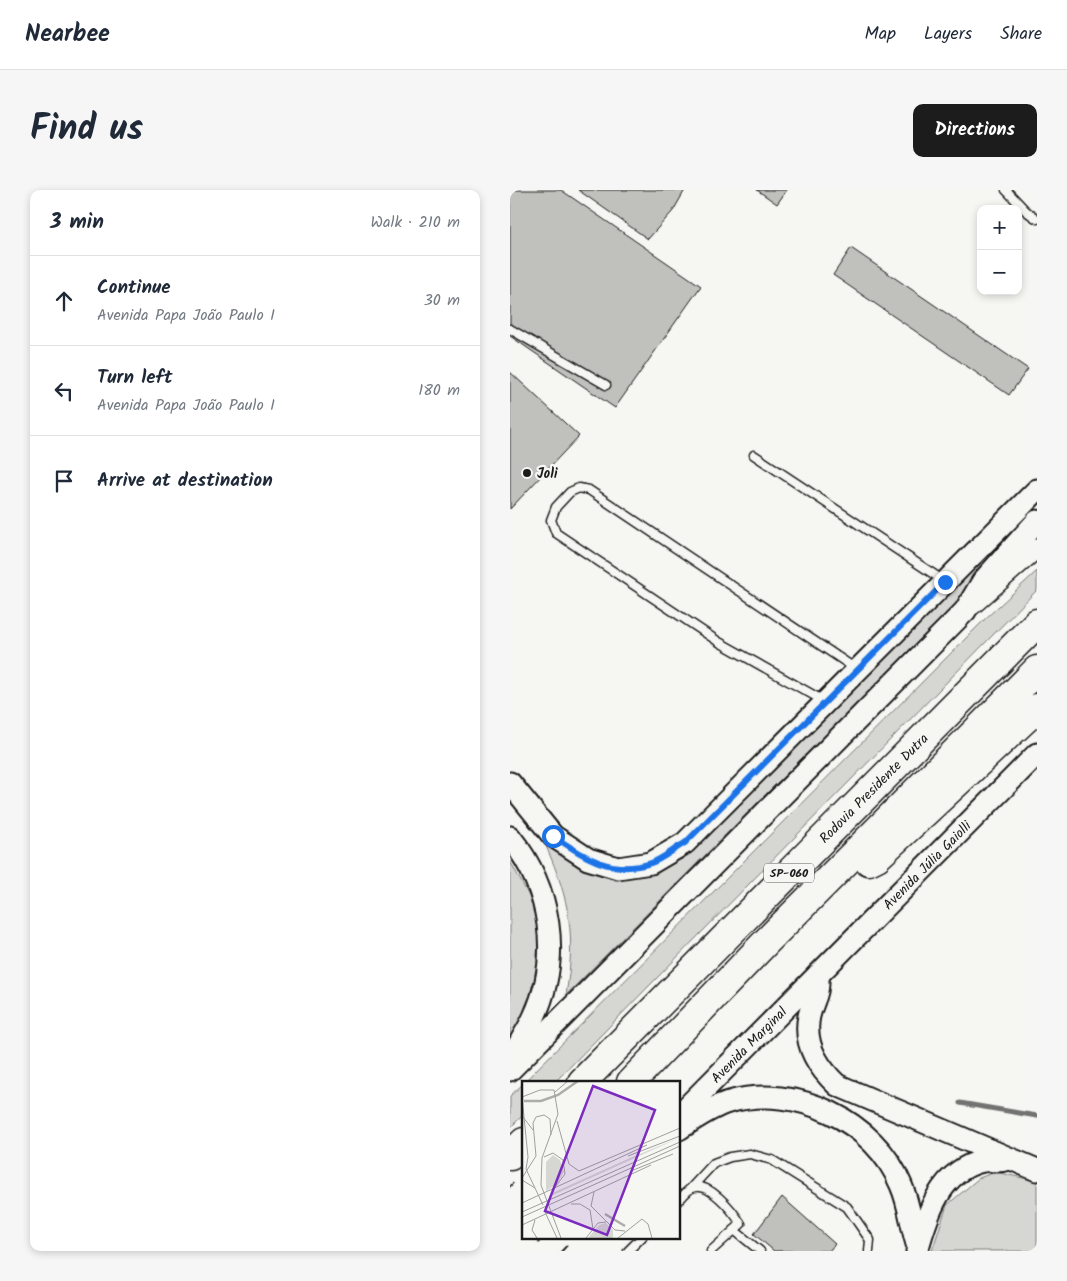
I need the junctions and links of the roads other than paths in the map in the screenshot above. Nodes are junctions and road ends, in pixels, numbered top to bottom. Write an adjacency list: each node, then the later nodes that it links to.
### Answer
1 (1006, 190): 2 (lane)
2 (1037, 219)
3 (510, 329): 4 (lane)
4 (606, 385)
5 (754, 455): 9 (lane)
6 (1037, 490): 9 (main road)
7 (1037, 521): 10 (main road)
8 (1037, 548): 10 (street)
9 (945, 582): 12 (main road)
10 (965, 611): 21 (main road)
11 (1037, 623): 22 (highway, Rodovia Presidente Dutra / SP-060)
12 (858, 670): 14 (main road); 14 (lane)
13 (1037, 670): 19 (highway, SP-060)
14 (826, 702): 17 (main road)
15 (1037, 708): 19 (highway)
16 (1037, 754): 20 (main road, Avenida Júlia Gaiolli)
17 (510, 783)
18 (510, 837): 21 (main road)
19 (830, 880): 23 (highway, SP-060)
20 (818, 975): 24 (main road, Avenida Marginal); 26 (main road)
21 (510, 1070)
22 (583, 1081)
23 (631, 1081)
24 (680, 1114)
25 (680, 1128): 38 (main road)
26 (1012, 1160): 27 (main road); 38 (main road)
27 (1037, 1170)
28 (691, 1188): 31 (lane); 34 (lane); 44 (lane)
29 (522, 1195): 32 (highway, bridge)
30 (510, 1197): 33 (main road)
31 (680, 1199)
32 (510, 1208)
33 (522, 1210)
34 (734, 1230): 42 (lane); 43 (lane)
35 (548, 1238): 40 (main road)
36 (558, 1238): 39 (main road, bridge)
37 (641, 1238): 41 (lane)
38 (918, 1249)
39 (546, 1251)
40 (560, 1251)
41 (628, 1251)
42 (711, 1251)
43 (760, 1251)
44 (869, 1251)

